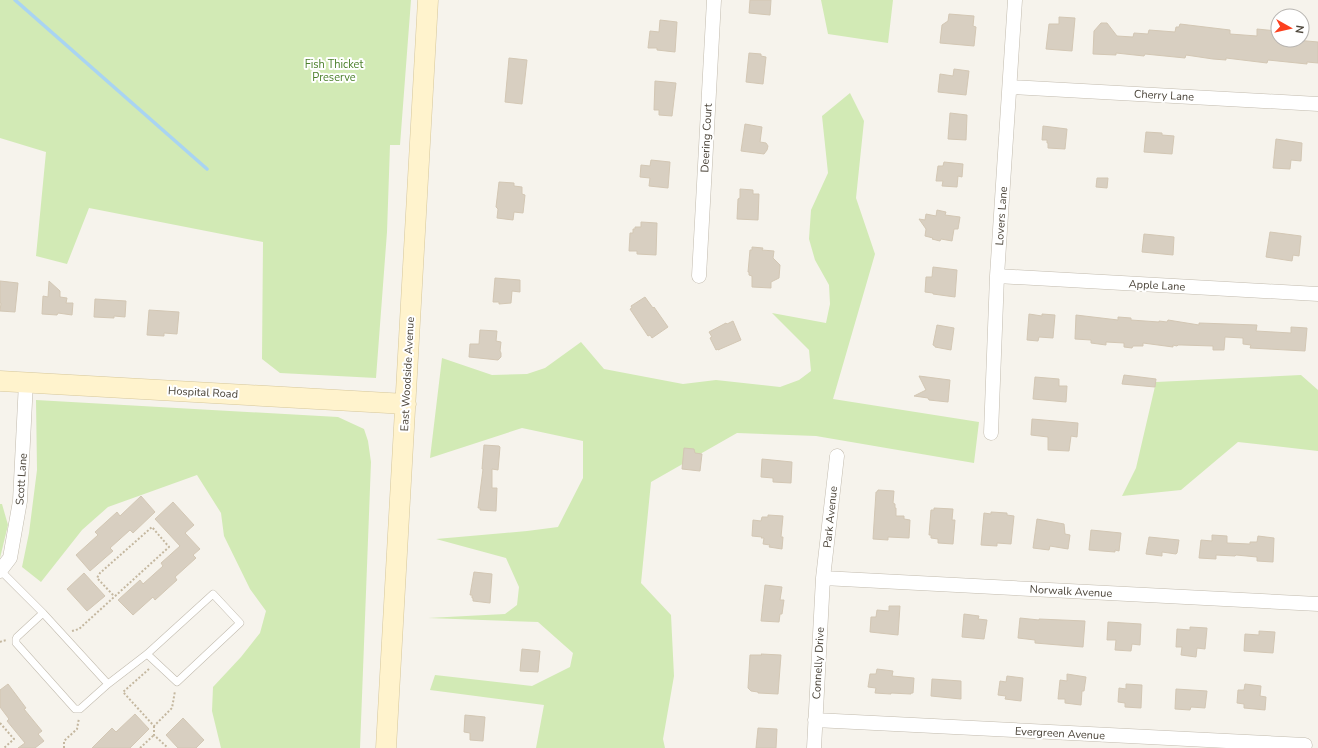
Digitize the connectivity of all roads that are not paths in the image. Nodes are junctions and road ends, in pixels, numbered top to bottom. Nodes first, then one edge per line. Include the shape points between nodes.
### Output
1 (428, 0) edge
2 (714, 0) edge
3 (1015, 0) edge
4 (1010, 87) junction
5 (1318, 104) edge
6 (699, 276) dead end
7 (997, 276) junction
8 (1318, 294) edge
9 (0, 381) edge
10 (26, 382) junction
11 (406, 404) junction
12 (991, 433) dead end
13 (837, 456) dead end
14 (0, 571) edge
15 (823, 578) junction
16 (1318, 604) edge
17 (43, 613) junction
18 (147, 654) junction
19 (108, 684) junction
20 (815, 720) junction
21 (1305, 745) dead end
22 (386, 748) edge
23 (814, 748) edge

1 - 11 main road, East Woodside Avenue
2 - 6 street, Deering Court
3 - 4 street, Lovers Lane
4 - 5 street, Cherry Lane
4 - 7 street, Lovers Lane
7 - 8 street, Apple Lane
7 - 12 street, Lovers Lane
9 - 10 main road, Hospital Road
10 - 11 main road, Hospital Road
10 - 14 street, Scott Lane via 20,501 10,558
11 - 22 main road, East Woodside Avenue
13 - 15 street, Park Avenue
14 - 17 lane
15 - 16 street, Norwalk Avenue
15 - 20 street, Connelly Drive
17 - 19 lane
17 - 19 lane via 17,637 16,643 75,709 80,709
18 - 18 lane via 213,594 240,623 177,682
18 - 19 lane
20 - 21 street, Evergreen Avenue
20 - 23 street, Connelly Drive

